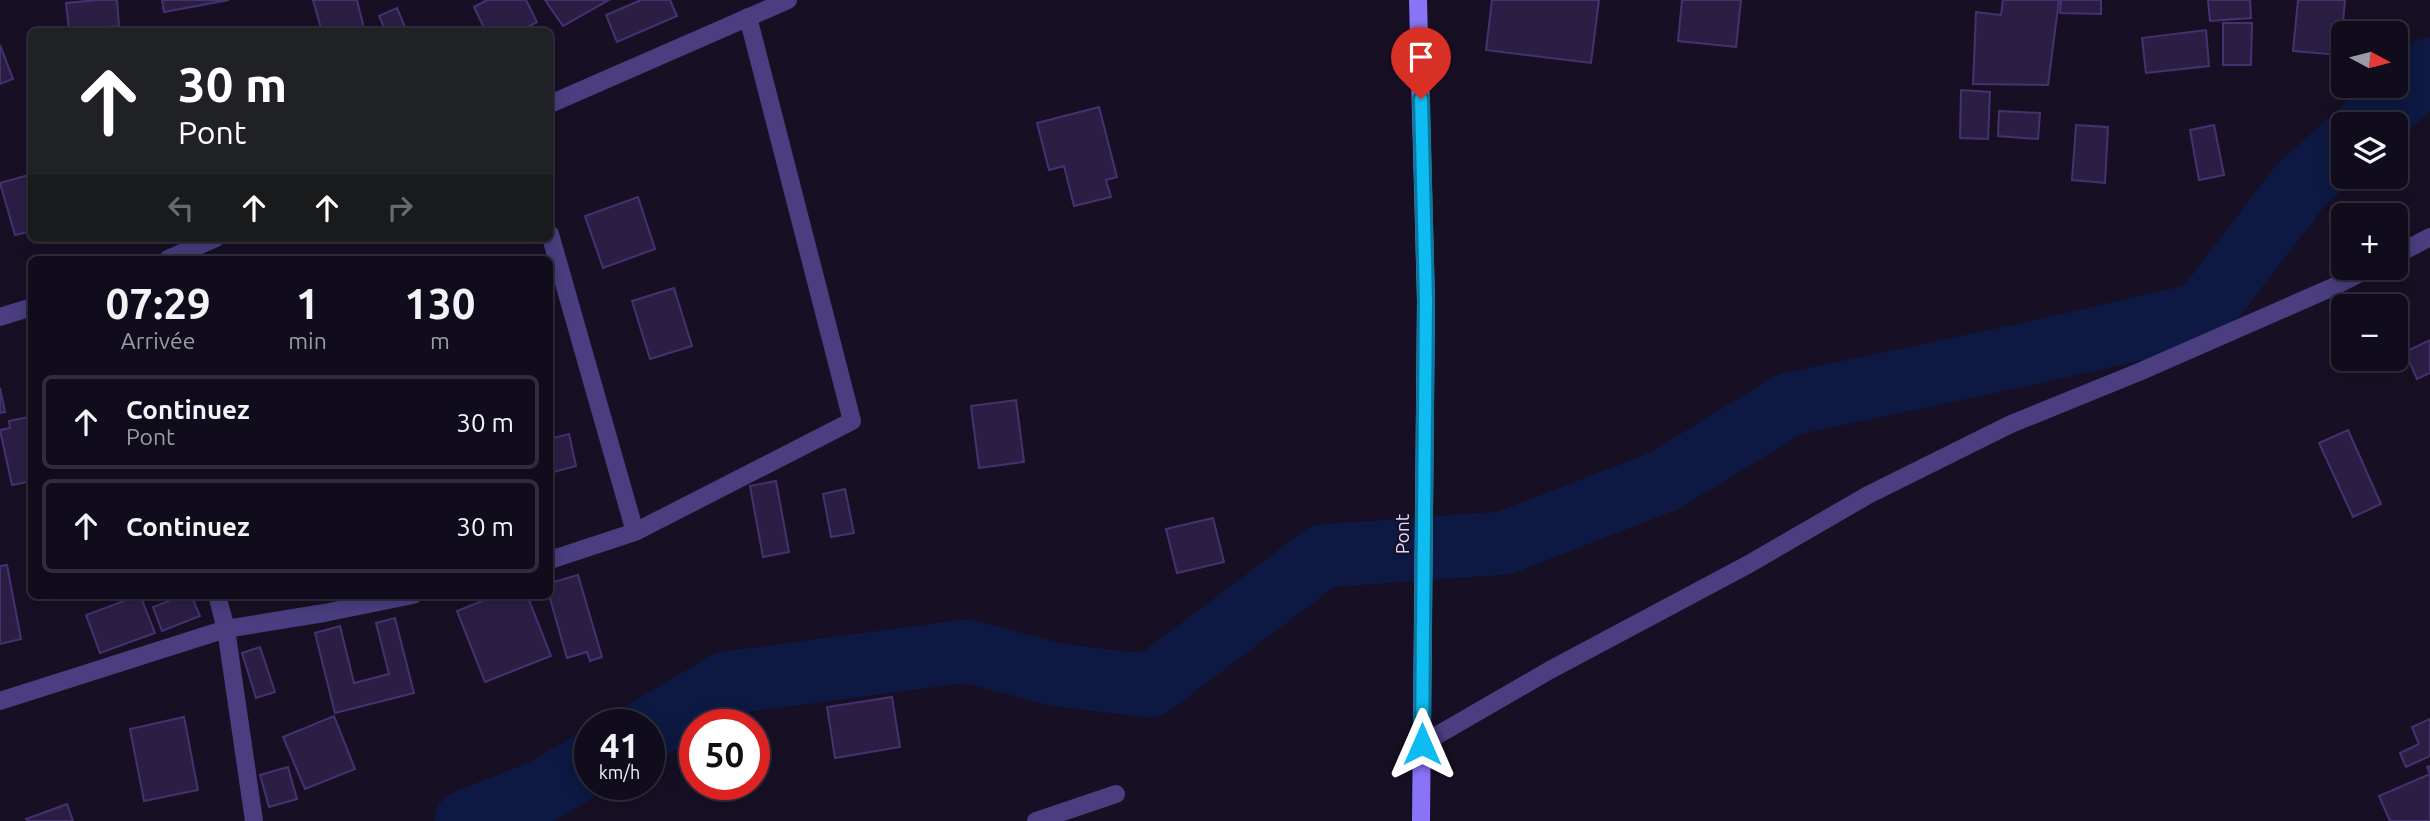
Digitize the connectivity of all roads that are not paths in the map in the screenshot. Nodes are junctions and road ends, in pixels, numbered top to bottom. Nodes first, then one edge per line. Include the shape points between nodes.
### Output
1 (788, 0) edge
2 (1417, 0) edge
3 (748, 17) junction
4 (553, 103) edge
5 (2430, 237) edge
6 (207, 242) edge
7 (552, 242) edge
8 (2408, 249) edge
9 (174, 256) edge
10 (2345, 280) edge
11 (28, 308) edge
12 (0, 317) edge
13 (635, 532) junction
14 (553, 558) edge
15 (218, 599) edge
16 (393, 599) edge
17 (226, 629) junction
18 (0, 701) edge
19 (1422, 744) junction
20 (1115, 794) dead end
21 (254, 821) edge
22 (1036, 821) edge
23 (1421, 821) edge

1 - 3 street
2 - 19 main road, Pont via 1426,301
3 - 4 street
3 - 13 street via 852,421
5 - 8 street
6 - 9 street
7 - 13 street
10 - 19 street via 2011,424 1868,495
11 - 12 street
13 - 14 street
15 - 17 street
16 - 17 street
17 - 18 street
17 - 21 street
19 - 23 main road, Pont
20 - 22 street

